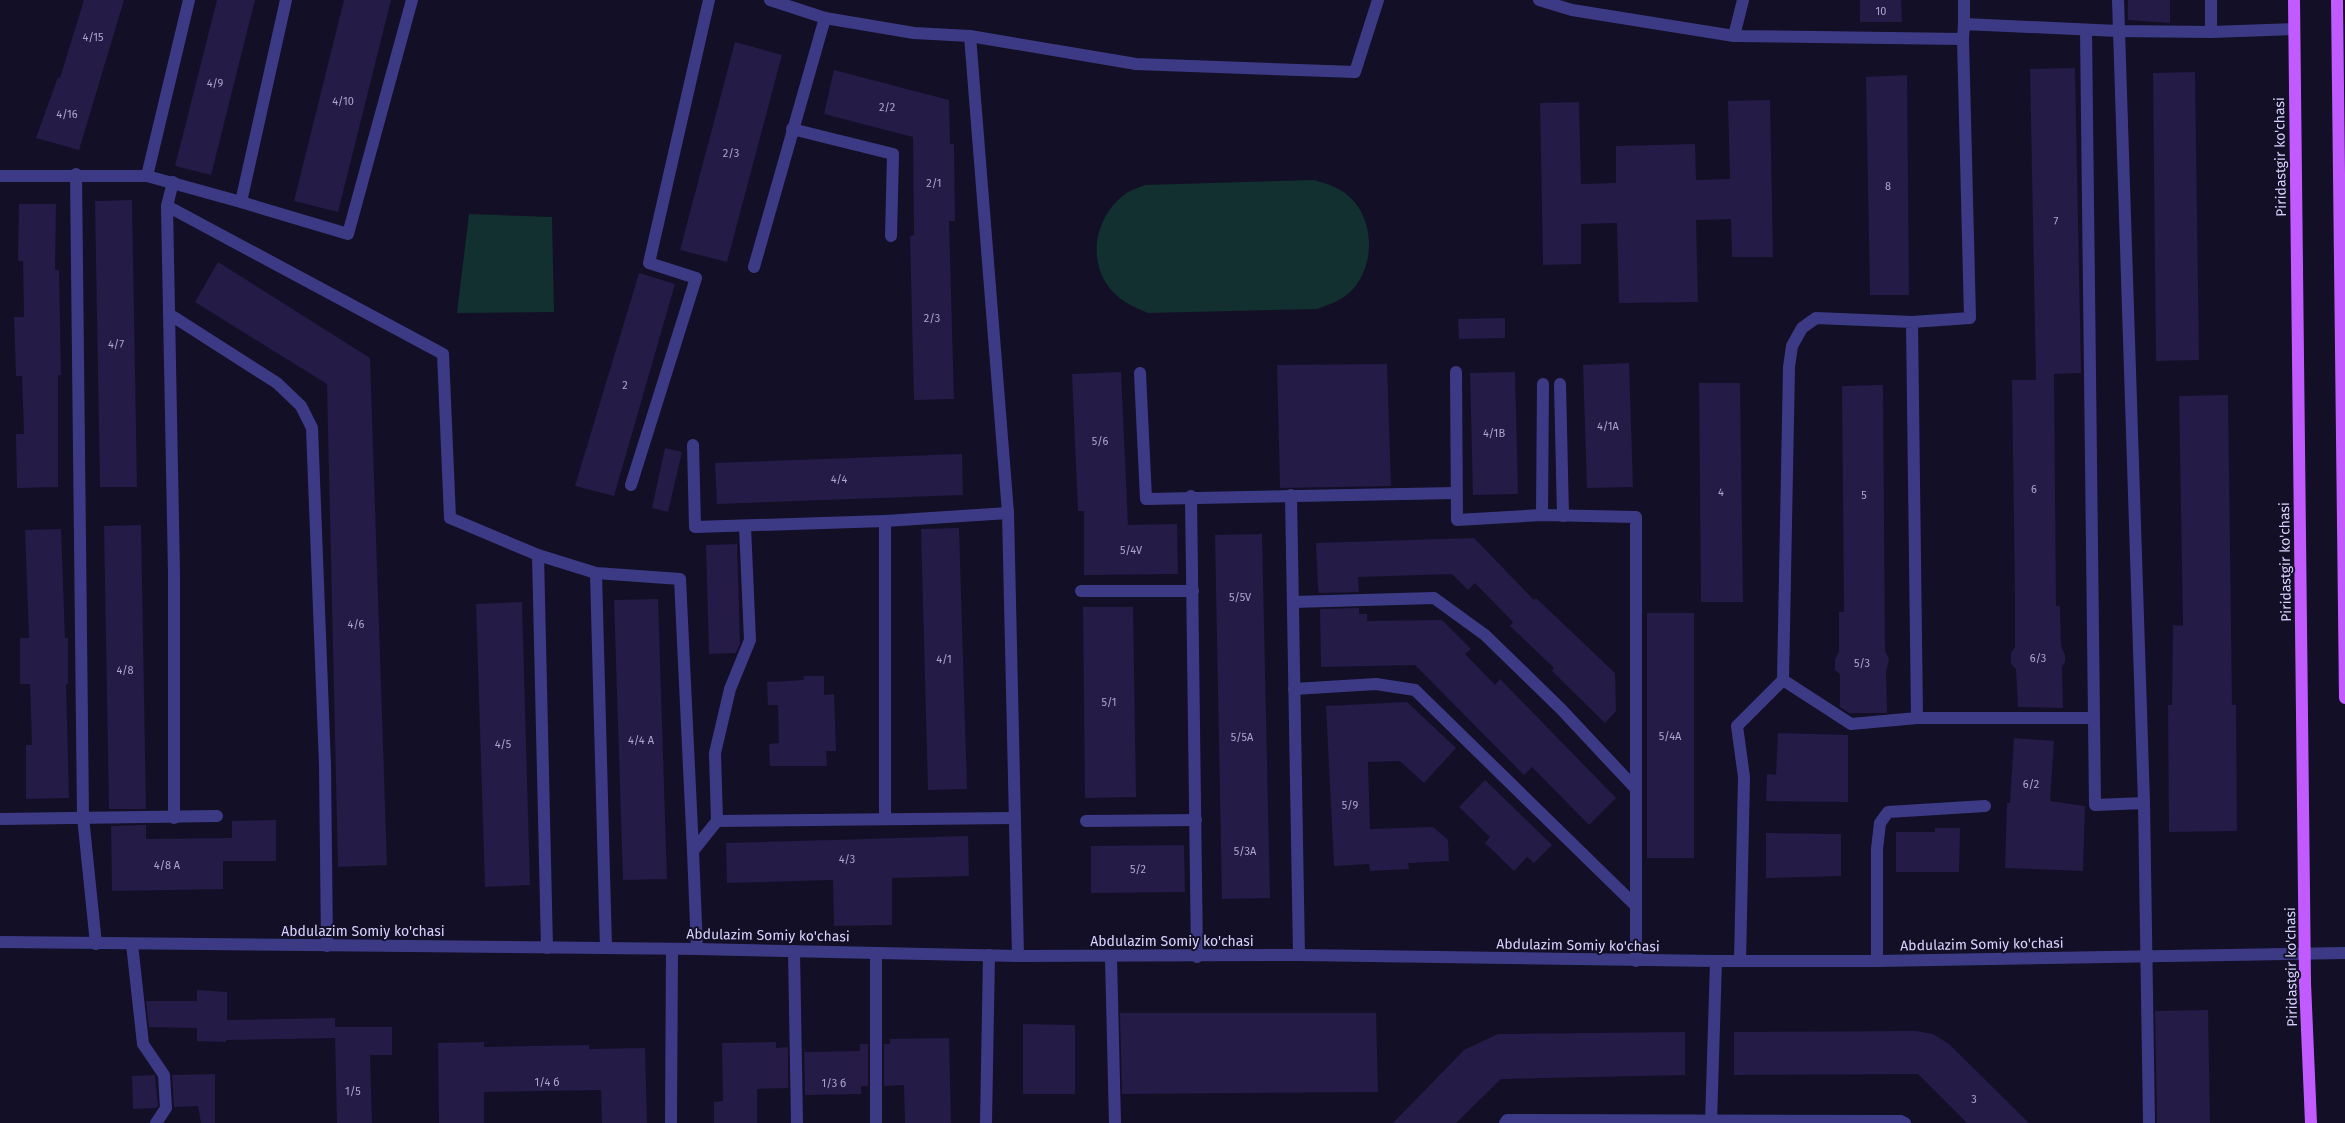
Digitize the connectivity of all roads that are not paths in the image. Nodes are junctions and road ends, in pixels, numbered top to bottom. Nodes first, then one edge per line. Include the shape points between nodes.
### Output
1 (189, 0) edge
2 (286, 0) edge
3 (412, 0) edge
4 (709, 0) edge
5 (770, 0) edge
6 (1378, 0) edge
7 (1539, 0) edge
8 (1743, 0) edge
9 (1964, 0) edge
10 (2118, 0) edge
11 (2211, 0) edge
12 (2294, 0) edge
13 (2337, 0) edge
14 (825, 18) junction
15 (1964, 24) junction
16 (2294, 29) junction
17 (2086, 30) junction
18 (2118, 31) junction
19 (2211, 32) junction
20 (970, 36) junction
21 (1734, 36) junction
22 (1963, 39) junction
23 (792, 129) junction
24 (76, 174) junction
25 (0, 176) edge
26 (147, 176) junction
27 (173, 182) junction
28 (241, 202) junction
29 (167, 206) junction
30 (891, 236) dead end
31 (754, 268) dead end
32 (169, 314) junction
33 (1912, 322) junction
34 (1456, 372) dead end
35 (1140, 373) dead end
36 (1543, 384) dead end
37 (1560, 384) dead end
38 (693, 445) dead end
39 (631, 485) dead end
40 (1456, 493) junction
41 (1291, 495) junction
42 (1191, 496) junction
43 (1008, 513) junction
44 (1542, 515) junction
45 (1563, 516) junction
46 (886, 521) junction
47 (745, 526) junction
48 (538, 555) junction
49 (596, 573) junction
50 (1081, 591) dead end
51 (1193, 591) junction
52 (1293, 602) junction
53 (1783, 680) junction
54 (1294, 689) junction
55 (2345, 698) edge
56 (1917, 718) junction
57 (2094, 718) junction
58 (1636, 789) junction
59 (2144, 803) junction
60 (1985, 806) dead end
61 (217, 816) dead end
62 (83, 817) junction
63 (174, 818) junction
64 (885, 818) junction
65 (1015, 818) junction
66 (0, 819) edge
67 (1196, 820) junction
68 (717, 821) junction
69 (1086, 821) dead end
70 (693, 851) junction
71 (1636, 906) junction
72 (0, 942) edge
73 (96, 944) junction
74 (132, 944) junction
75 (328, 946) junction
76 (547, 948) junction
77 (606, 948) junction
78 (672, 949) junction
79 (697, 949) junction
80 (794, 951) junction
81 (876, 953) junction
82 (2306, 953) junction
83 (2345, 953) edge
84 (989, 955) junction
85 (1299, 955) junction
86 (1018, 956) junction
87 (1112, 957) junction
88 (1197, 957) junction
89 (2146, 957) junction
90 (1636, 961) junction
91 (1716, 961) junction
92 (1740, 961) junction
93 (1877, 961) junction
94 (1711, 1122) edge
95 (1792, 1122) edge
96 (1842, 1122) edge
97 (156, 1123) edge
98 (671, 1123) edge
99 (797, 1123) edge
100 (876, 1123) edge
101 (986, 1123) edge
102 (1116, 1123) edge
103 (1505, 1123) edge
104 (1905, 1123) edge
105 (2149, 1123) edge
106 (2310, 1123) edge

1 - 26 street
2 - 28 street
3 - 28 street via 348,234
4 - 39 street via 649,264 696,278
5 - 14 street
6 - 20 street via 1356,72 1136,64
7 - 21 street via 1572,10
8 - 21 street
9 - 15 street
10 - 18 street
11 - 19 street
12 - 16 main road, Piridastgir ko'chasi
13 - 55 main road
14 - 20 street via 914,33
14 - 23 street
15 - 17 street
15 - 22 street
16 - 19 street
16 - 82 main road, Piridastgir ko'chasi
17 - 18 street
17 - 57 street
18 - 19 street
18 - 59 street
20 - 43 street
21 - 22 street
22 - 33 street via 1970,318
23 - 30 street via 892,154
23 - 31 street
24 - 25 street
24 - 26 street
24 - 62 street
26 - 27 street
27 - 28 street
27 - 29 street
29 - 32 street
29 - 48 street via 443,354 450,518
32 - 63 street
32 - 75 street via 277,383 301,406 312,428 325,765
33 - 53 street via 1816,318 1802,328 1792,346
33 - 56 street
34 - 40 street
35 - 42 street via 1146,499
36 - 44 street
37 - 45 street
38 - 47 street via 695,526
40 - 41 street
40 - 44 street via 1457,520
41 - 42 street
41 - 52 street
42 - 51 street
43 - 46 street
43 - 65 street
44 - 45 street
45 - 58 street via 1636,517
46 - 47 street
46 - 64 street
47 - 68 street via 750,640 730,689 715,753
48 - 49 street
48 - 76 street
49 - 70 street via 680,579
49 - 77 street
50 - 51 street
51 - 67 street
52 - 54 street
52 - 58 street via 1434,598 1485,635 1562,709
53 - 56 street via 1851,724
53 - 92 street via 1737,726 1744,777
54 - 71 street via 1376,684 1415,690
54 - 85 street
56 - 57 street
57 - 59 street via 2095,805
58 - 71 street
59 - 89 street
60 - 93 street via 1888,812 1880,823
61 - 63 street
62 - 63 street
62 - 66 street
62 - 73 street
64 - 65 street
64 - 68 street
65 - 86 street
67 - 69 street
67 - 88 street
68 - 70 street
70 - 79 street
71 - 90 street
72 - 73 street, Abdulazim Somiy ko'chasi
73 - 74 street, Abdulazim Somiy ko'chasi
74 - 75 street, Abdulazim Somiy ko'chasi
74 - 97 street via 143,1044 164,1075 166,1108
75 - 76 street, Abdulazim Somiy ko'chasi
76 - 77 street, Abdulazim Somiy ko'chasi
77 - 78 street, Abdulazim Somiy ko'chasi
78 - 79 street, Abdulazim Somiy ko'chasi
78 - 98 street
79 - 80 street, Abdulazim Somiy ko'chasi
80 - 81 street, Abdulazim Somiy ko'chasi
80 - 99 street
81 - 84 street, Abdulazim Somiy ko'chasi
81 - 100 street
82 - 83 street, Abdulazim Somiy ko'chasi
82 - 89 street, Abdulazim Somiy ko'chasi
82 - 106 main road, Piridastgir ko'chasi
84 - 86 street, Abdulazim Somiy ko'chasi
84 - 101 street
85 - 88 street, Abdulazim Somiy ko'chasi
85 - 90 street, Abdulazim Somiy ko'chasi
86 - 87 street, Abdulazim Somiy ko'chasi
87 - 88 street, Abdulazim Somiy ko'chasi
87 - 102 street
89 - 93 street, Abdulazim Somiy ko'chasi
89 - 105 street
90 - 91 street, Abdulazim Somiy ko'chasi
91 - 92 street, Abdulazim Somiy ko'chasi
91 - 94 street
92 - 93 street, Abdulazim Somiy ko'chasi
94 - 95 street
94 - 103 street via 1507,1120
95 - 96 street
96 - 104 street

